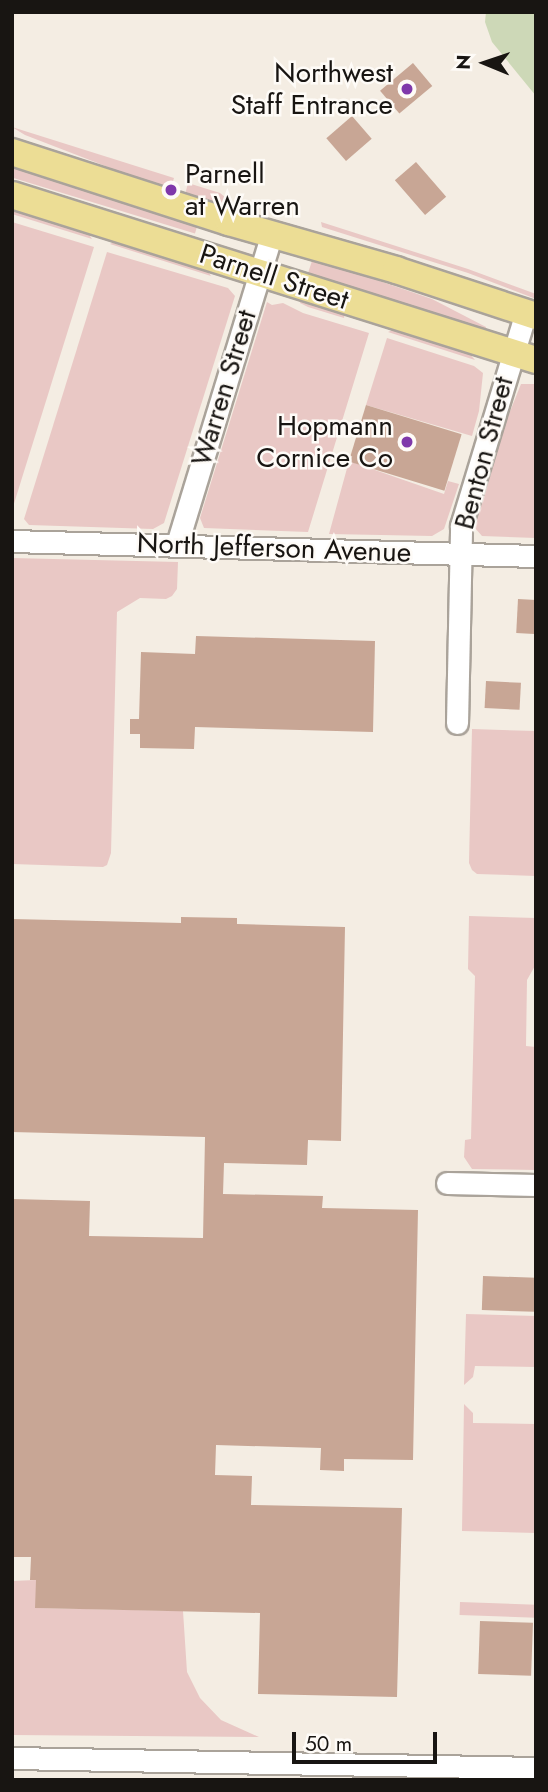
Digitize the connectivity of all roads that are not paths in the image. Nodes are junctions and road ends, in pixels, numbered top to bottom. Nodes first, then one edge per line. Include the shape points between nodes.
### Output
1 (12, 152) edge
2 (12, 195) edge
3 (272, 233) junction
4 (260, 272) junction
5 (531, 314) edge
6 (524, 356) edge
7 (12, 541) edge
8 (177, 544) junction
9 (460, 554) junction
10 (536, 556) edge
11 (457, 723) dead end
12 (447, 1183) dead end
13 (536, 1185) edge
14 (12, 1758) edge
15 (536, 1768) edge
16 (434, 1773) edge

1 - 3 main road, Parnell Street
2 - 4 main road, Parnell Street
3 - 4 street, Warren Street
3 - 5 main road, Parnell Street
4 - 6 main road, Parnell Street
4 - 8 street, Warren Street
5 - 6 street, Benton Street
6 - 9 street, Benton Street via 462,518
7 - 8 street, North Jefferson Avenue
8 - 9 street, North Jefferson Avenue
9 - 10 street, North Jefferson Avenue
9 - 11 street, Benton Street
12 - 13 street
14 - 16 street
15 - 16 street

